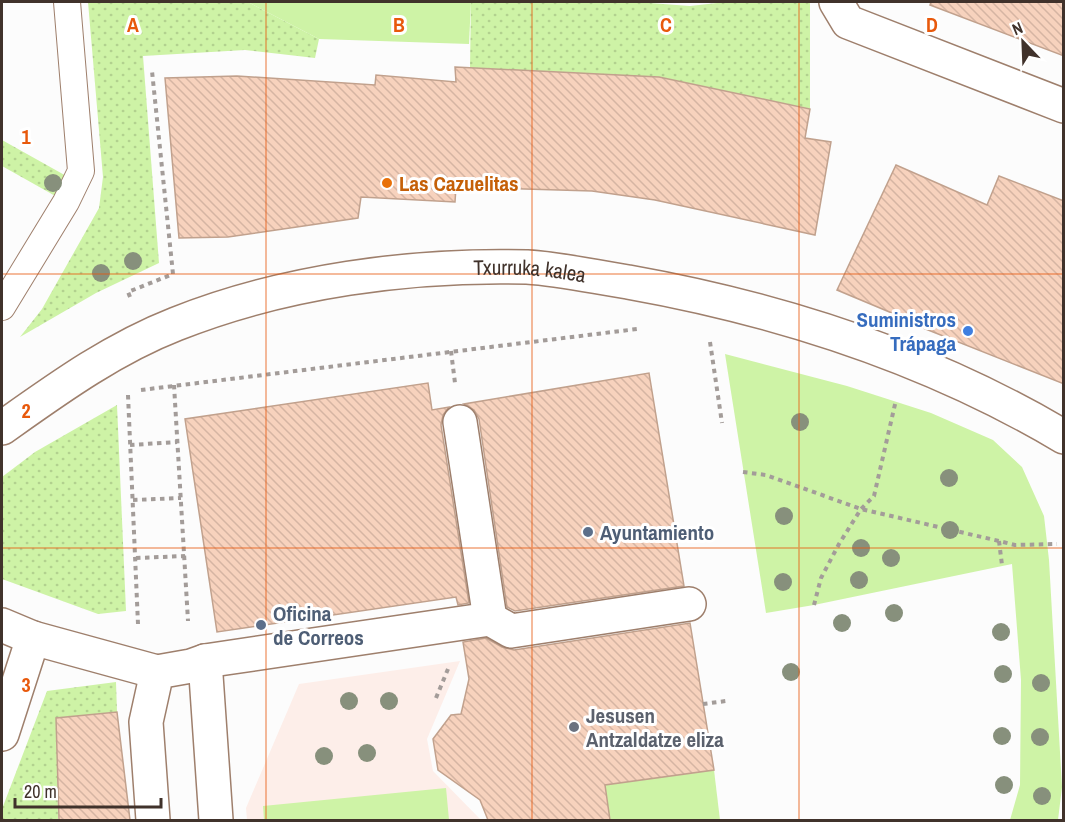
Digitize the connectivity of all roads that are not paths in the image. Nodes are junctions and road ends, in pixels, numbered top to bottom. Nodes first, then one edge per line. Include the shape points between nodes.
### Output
1 (66, 2) edge
2 (836, 2) edge
3 (1064, 106) edge
4 (2, 307) edge
5 (460, 422) dead end
6 (2, 428) edge
7 (1064, 437) edge
8 (689, 604) dead end
9 (490, 619) junction
10 (2, 625) edge
11 (33, 638) junction
12 (198, 664) junction
13 (149, 670) junction
14 (2, 734) edge
15 (153, 820) edge
16 (216, 820) edge

1 - 4 lane via 81,171
2 - 3 street via 848,22
5 - 9 street
6 - 7 street, Txurruka kalea via 94,364 147,336 227,306 315,284 385,274 458,267 530,267 687,293 837,333 968,387
8 - 9 street via 511,631
9 - 12 street
10 - 11 street
11 - 13 street
11 - 14 street
12 - 13 street
12 - 16 street
13 - 15 street via 146,722

